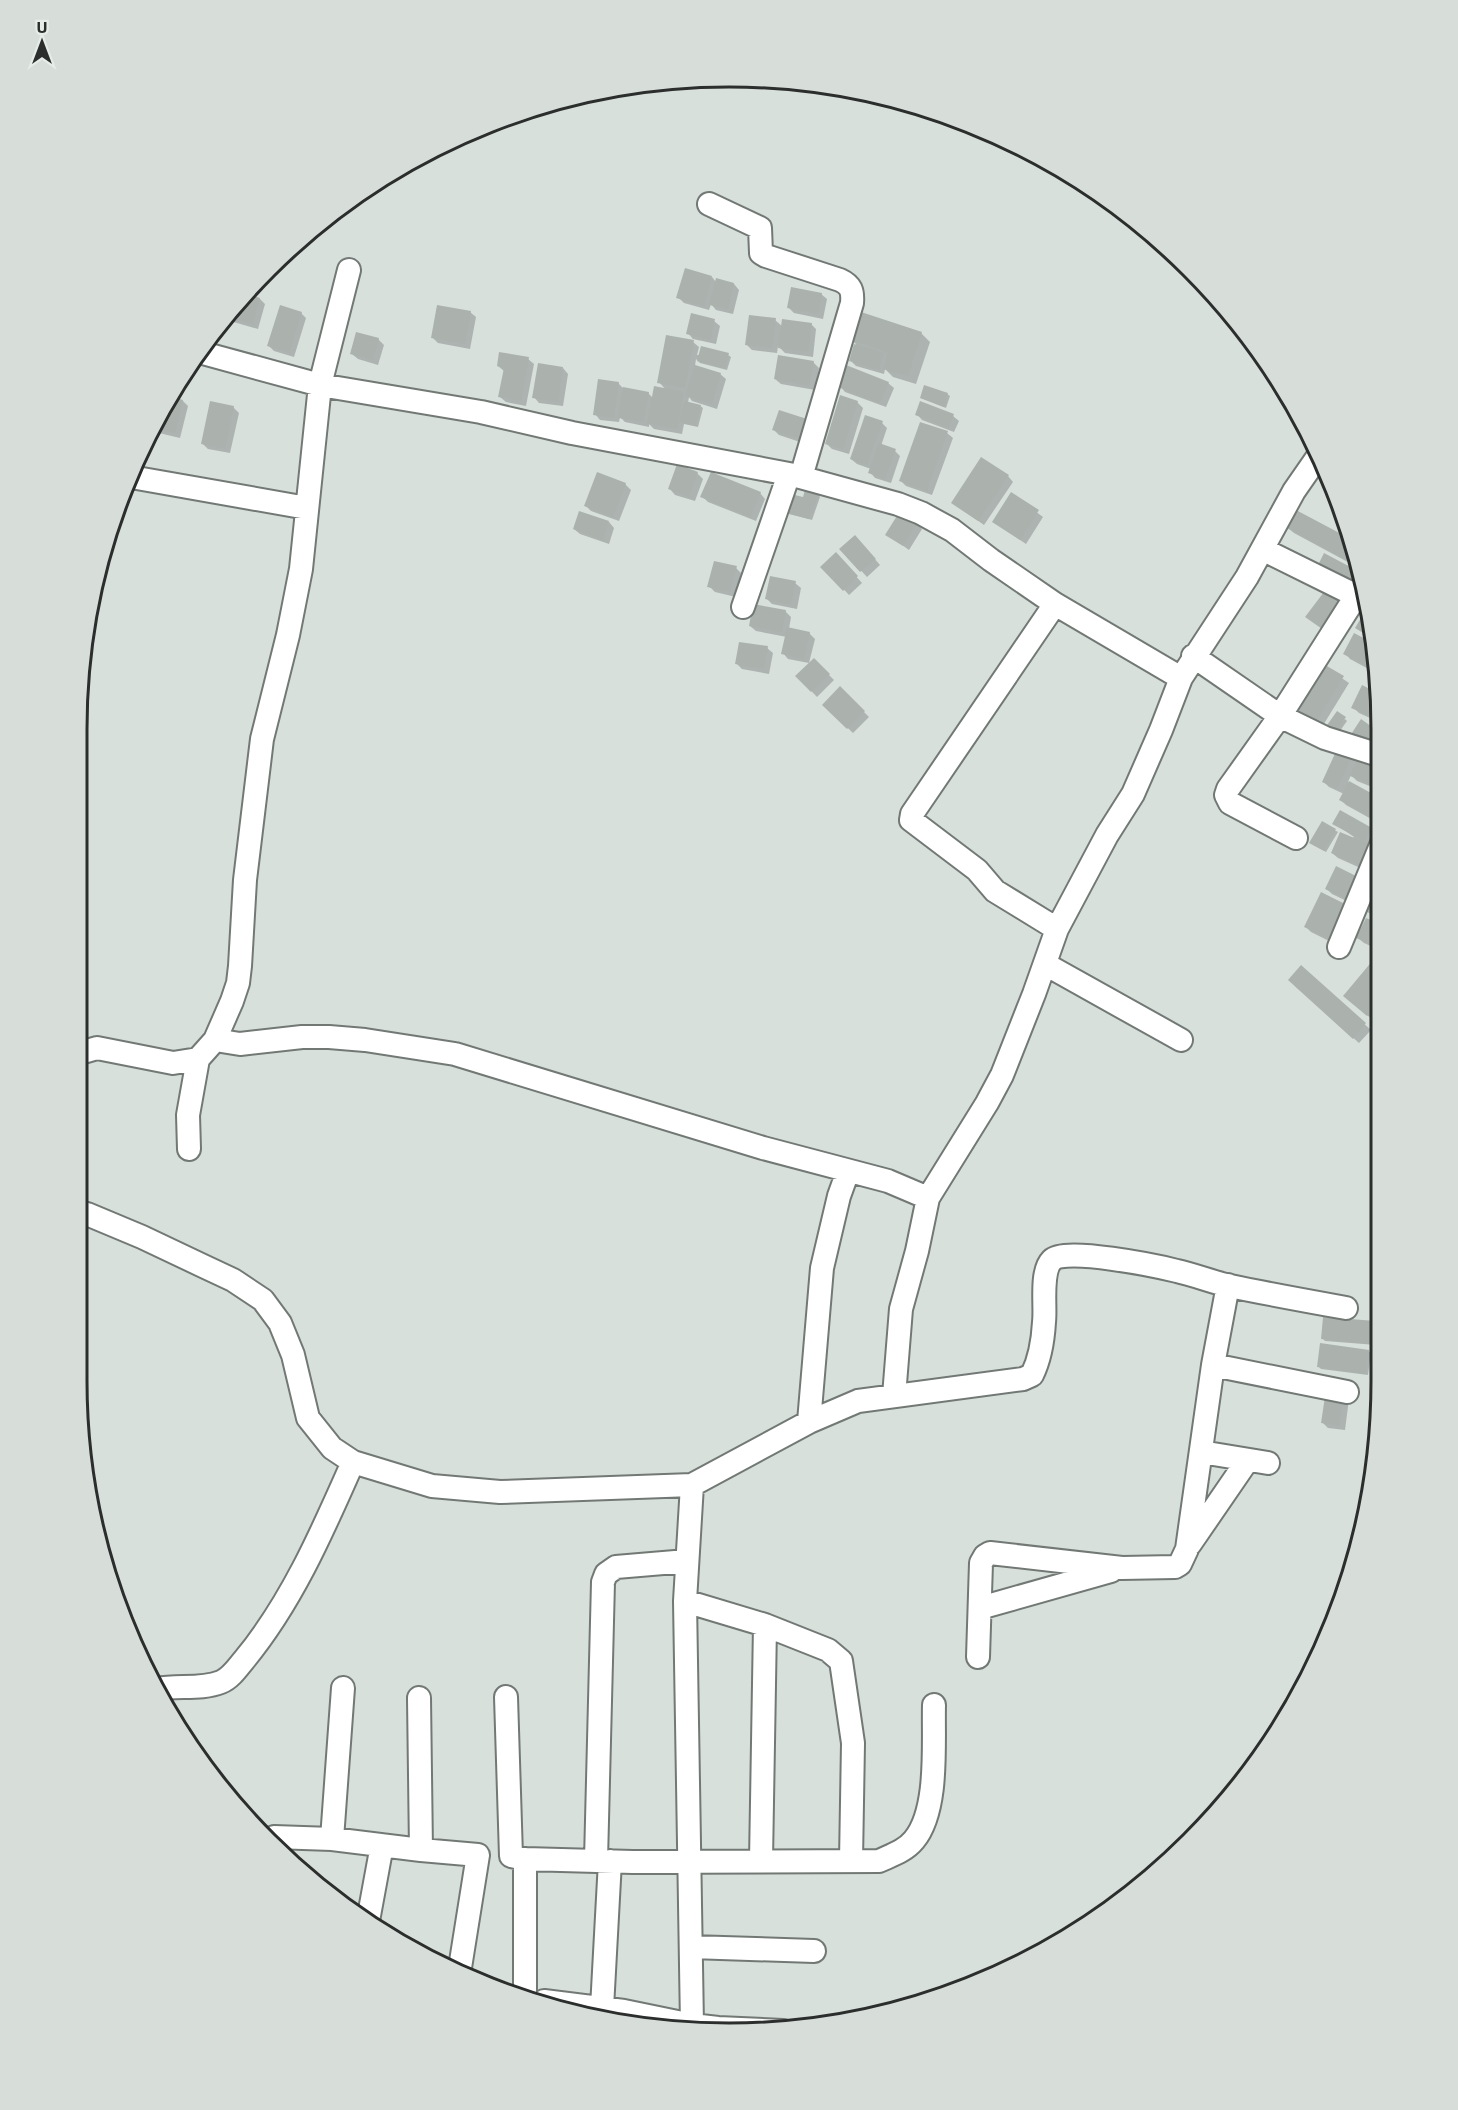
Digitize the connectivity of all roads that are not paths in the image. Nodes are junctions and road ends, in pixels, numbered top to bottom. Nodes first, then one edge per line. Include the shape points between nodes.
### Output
1 (709, 204) dead end
2 (350, 270) dead end
3 (208, 355) edge
4 (320, 385) junction
5 (1313, 463) edge
6 (795, 476) junction
7 (138, 478) edge
8 (307, 508) junction
9 (1264, 550) junction
10 (1356, 591) edge
11 (1358, 601) edge
12 (1054, 604) junction
13 (743, 607) dead end
14 (1193, 656) junction
15 (1181, 678) junction
16 (1280, 716) junction
17 (1371, 753) edge
18 (1296, 838) dead end
19 (1371, 870) edge
20 (1057, 929) junction
21 (1339, 948) dead end
22 (1045, 964) junction
23 (214, 1040) junction
24 (1181, 1040) dead end
25 (87, 1051) edge
26 (198, 1059) junction
27 (189, 1149) dead end
28 (848, 1171) junction
29 (928, 1198) junction
30 (87, 1214) edge
31 (1228, 1285) junction
32 (1346, 1308) dead end
33 (1213, 1365) junction
34 (1347, 1392) dead end
35 (894, 1396) junction
36 (809, 1422) junction
37 (1201, 1452) junction
38 (353, 1462) junction
39 (692, 1485) junction
40 (1187, 1549) junction
41 (687, 1561) junction
42 (1122, 1569) junction
43 (684, 1601) junction
44 (980, 1608) junction
45 (765, 1625) junction
46 (978, 1657) dead end
47 (166, 1688) edge
48 (343, 1688) dead end
49 (506, 1697) dead end
50 (419, 1698) dead end
51 (934, 1705) dead end
52 (277, 1837) edge
53 (333, 1839) junction
54 (382, 1845) junction
55 (421, 1850) junction
56 (525, 1858) junction
57 (603, 1861) junction
58 (761, 1861) junction
59 (851, 1861) junction
60 (690, 1862) junction
61 (369, 1913) edge
62 (691, 1947) junction
63 (814, 1951) dead end
64 (461, 1964) edge
65 (525, 1990) edge
66 (582, 2006) edge
67 (602, 2008) junction
68 (665, 2020) edge
69 (692, 2022) edge

1 - 6 street via 760,228 761,253 840,280 853,292
2 - 4 street
3 - 4 street
4 - 6 street via 482,412
4 - 8 street
5 - 9 street via 1294,491
6 - 12 street via 875,496 921,513 952,530
6 - 13 street
7 - 8 street
8 - 23 street via 301,569 288,635 261,739 244,880 238,983
9 - 10 street
9 - 14 street
11 - 16 street
12 - 15 street
12 - 20 street via 911,820 977,870 995,891
14 - 15 street
14 - 16 street
15 - 20 street via 1132,794
16 - 17 street via 1325,738
16 - 18 street via 1226,795 1230,803
19 - 21 street
20 - 22 street
22 - 24 street
22 - 29 street via 1002,1074
23 - 26 street
23 - 28 street via 240,1044 329,1037 455,1054
25 - 26 street via 97,1048 172,1063
26 - 27 street via 188,1115
28 - 29 street via 888,1181
28 - 36 street via 822,1268
29 - 35 street via 901,1309
30 - 38 street via 233,1280 263,1300 279,1323 293,1355 308,1418 332,1448
31 - 32 street
31 - 33 street
31 - 35 street via 1112,1258 1056,1257 1046,1272 1044,1322 1032,1376
33 - 34 street
33 - 37 street
35 - 36 street via 858,1401
36 - 39 street
37 - 40 street
37 - 40 street via 1257,1462
38 - 39 street via 432,1486 500,1492
38 - 47 street via 281,1608 254,1648 223,1682
39 - 41 street
40 - 42 street via 1178,1567
41 - 43 street
41 - 57 street via 616,1567 603,1582
42 - 44 street
42 - 44 street via 990,1553 981,1563
43 - 45 street
43 - 60 street
44 - 46 street
45 - 58 street
45 - 59 street via 828,1650 841,1661 853,1743
48 - 53 street
49 - 56 street via 511,1856
50 - 55 street
51 - 59 street via 933,1770 927,1818 903,1851 879,1861
52 - 53 street
53 - 54 street
54 - 55 street
54 - 61 street
55 - 64 street via 478,1855
56 - 57 street
56 - 65 street
57 - 60 street
57 - 67 street
58 - 59 street
58 - 60 street
60 - 62 street
62 - 63 street
62 - 69 street
66 - 67 street
67 - 68 street

